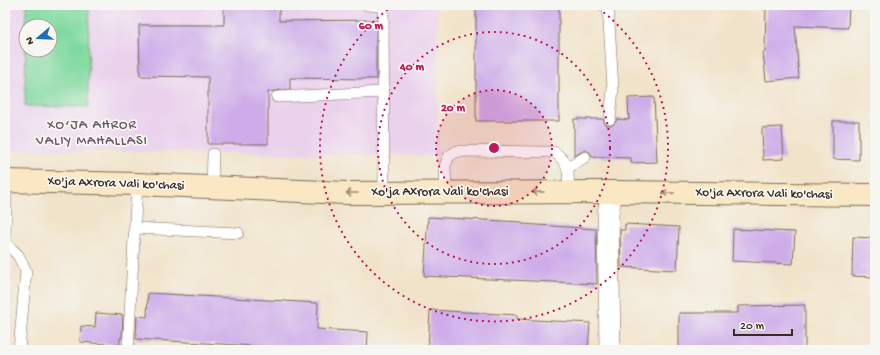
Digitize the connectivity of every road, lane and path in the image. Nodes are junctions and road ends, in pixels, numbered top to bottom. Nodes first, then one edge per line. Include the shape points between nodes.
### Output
1 (368, 5) edge
2 (383, 5) edge
3 (608, 5) edge
4 (384, 92) junction
5 (277, 97) dead end
6 (610, 119) dead end
7 (213, 154) dead end
8 (584, 157) dead end
9 (568, 168) junction
10 (6, 181) edge
11 (137, 184) junction
12 (212, 188) junction
13 (446, 192) junction
14 (568, 192) junction
15 (612, 192) junction
16 (384, 193) junction
17 (875, 195) edge
18 (135, 228) junction
19 (238, 233) dead end
20 (5, 243) edge
21 (19, 350) edge
22 (128, 350) edge
23 (610, 350) edge

1 - 2 lane
2 - 4 lane
3 - 6 lane via 613,88
4 - 5 lane
4 - 16 lane
7 - 12 lane
8 - 9 lane
9 - 13 lane via 564,159 554,152 457,151 449,156 445,166
9 - 14 lane
10 - 11 main road, Xo'ja Axrora Vali ko'chasi
10 - 20 lane
11 - 12 main road, Xo'ja Axrora Vali ko'chasi
11 - 18 lane
16 -> 12 main road, Xo'ja Axrora Vali ko'chasi
14 -> 13 main road, Xo'ja Axrora Vali ko'chasi
13 - 16 main road, Xo'ja Axrora Vali ko'chasi
14 - 15 main road, Xo'ja Axrora Vali ko'chasi
17 -> 15 main road, Xo'ja Axrora Vali ko'chasi
15 - 23 street via 608,213
18 - 19 lane
18 - 22 lane
20 - 21 lane via 18,255 26,271

